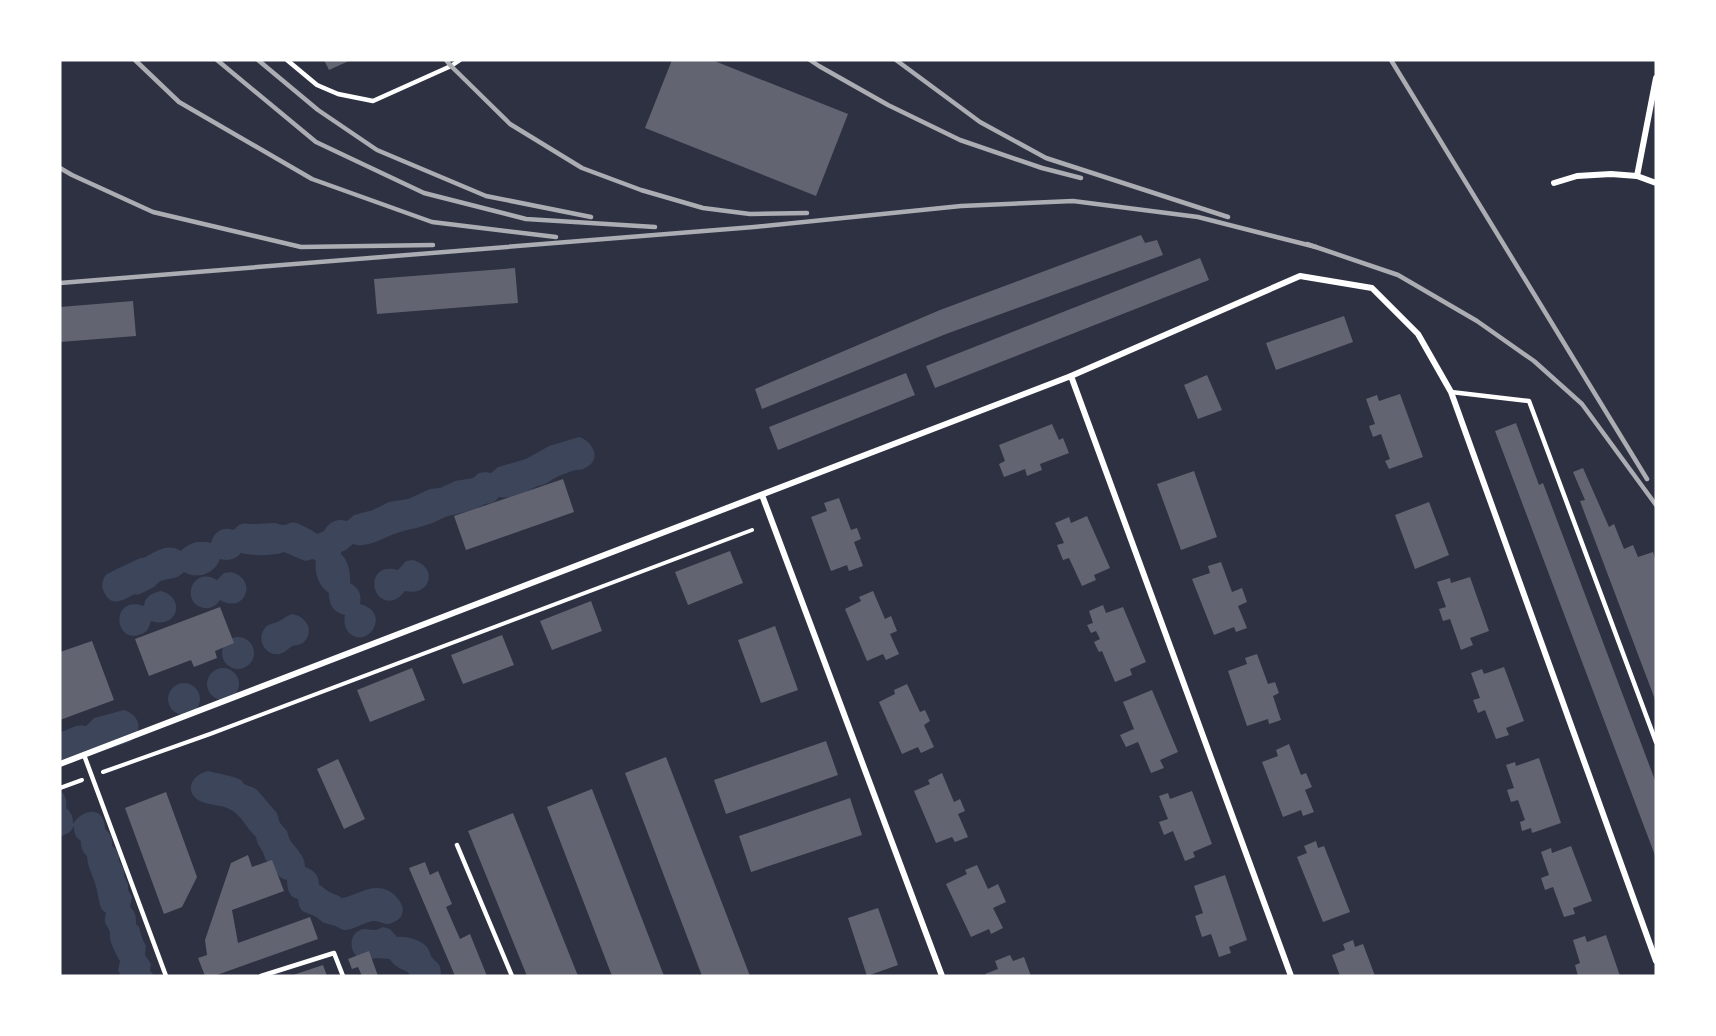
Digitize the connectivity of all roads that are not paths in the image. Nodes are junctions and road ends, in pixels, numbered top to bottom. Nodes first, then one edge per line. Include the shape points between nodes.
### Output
1 (287, 60) edge
2 (460, 60) edge
3 (1656, 78) edge
4 (1637, 176) junction
5 (1554, 183) dead end
6 (1656, 183) edge
7 (1071, 376) junction
8 (1451, 392) junction
9 (762, 495) junction
10 (1656, 742) edge
11 (84, 755) junction
12 (60, 764) edge
13 (457, 845) dead end
14 (1656, 961) edge
15 (166, 976) edge
16 (261, 976) edge
17 (343, 976) edge
18 (512, 976) edge
19 (942, 976) edge
20 (1291, 976) edge

1 - 2 lane via 317,85 373,102
3 - 4 street
4 - 5 street via 1577,176
4 - 6 street
7 - 8 street via 1300,276 1372,288 1418,334
7 - 9 street
7 - 20 street
8 - 10 lane via 1529,401
8 - 14 street
9 - 11 street
9 - 19 street
11 - 12 street
11 - 15 lane
13 - 18 lane
16 - 17 lane via 334,953

